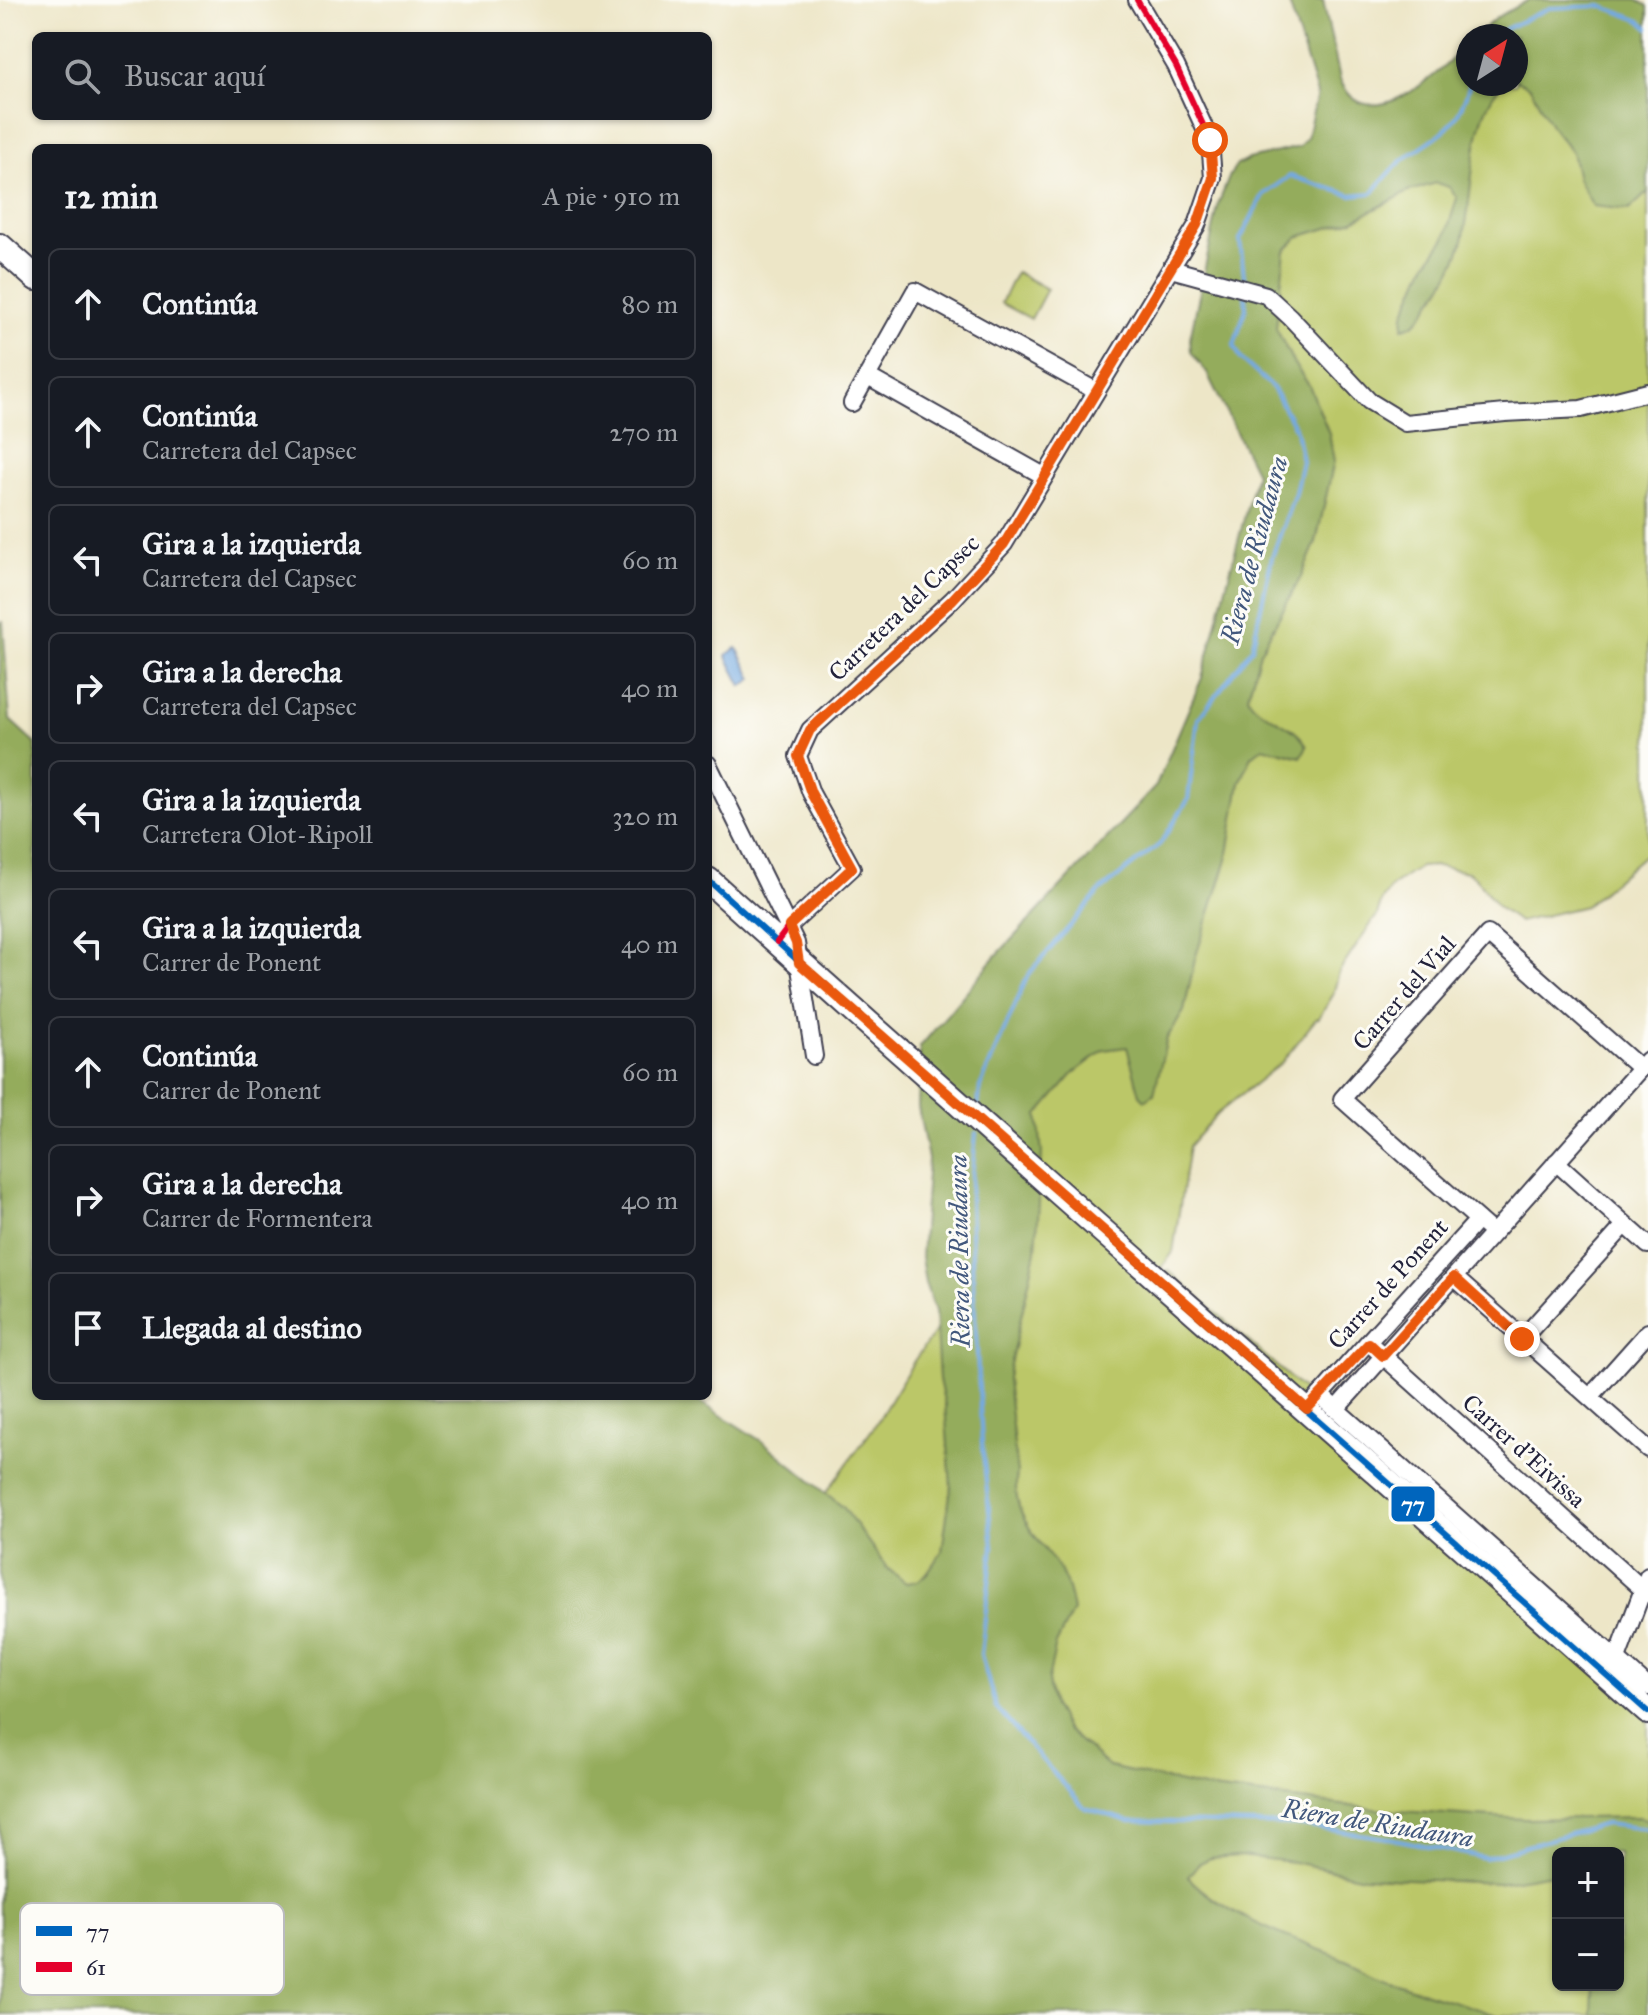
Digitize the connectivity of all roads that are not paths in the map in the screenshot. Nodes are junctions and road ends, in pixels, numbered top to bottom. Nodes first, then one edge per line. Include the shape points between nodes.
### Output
1 (1137, 0) edge
2 (0, 246) edge
3 (1171, 269) junction
4 (32, 274) edge
5 (868, 377) junction
6 (1096, 391) junction
7 (1648, 392) edge
8 (852, 403) dead end
9 (1044, 476) junction
10 (712, 773) edge
11 (712, 883) edge
12 (783, 934) junction
13 (799, 963) junction
14 (814, 1056) dead end
15 (1644, 1064) edge
16 (1556, 1162) junction
17 (1478, 1220) junction
18 (1625, 1225) junction
19 (1493, 1233) junction
20 (1648, 1245) edge
21 (1454, 1277) junction
22 (1648, 1332) edge
23 (1522, 1339) junction
24 (1369, 1343) junction
25 (1383, 1356) junction
26 (1319, 1396) junction
27 (1590, 1397) junction
28 (1336, 1409) junction
29 (1648, 1449) edge
30 (1646, 1586) edge
31 (1617, 1659) junction
32 (1648, 1687) edge
33 (1648, 1712) edge

1 - 3 street, Carretera del Capsec via 1176,66 1210,140 1213,178 1207,203
2 - 4 main road
3 - 6 street, Carretera del Capsec
3 - 7 street via 1266,295 1369,401 1405,423 1581,409
5 - 6 street via 915,291
5 - 8 street
5 - 9 street
6 - 9 street, Carretera del Capsec
9 - 12 street, Carretera del Capsec via 1004,544 963,589 810,730 798,756 811,793 852,868
10 - 12 street
11 - 12 main road
12 - 13 main road
13 - 14 street
13 - 26 main road via 1022,1159
15 - 16 street, Carrer de Ponent
15 - 17 street, Carrer del Vial via 1488,934 1342,1099
16 - 18 street
16 - 19 street, Carrer de Ponent
17 - 19 street, Carrer de Ponent
17 - 24 street, Carrer de Ponent
18 - 20 street
18 - 23 street
19 - 21 street, Carrer de Ponent
21 - 23 street
21 - 25 street, Carrer de Ponent
22 - 27 street
23 - 27 street
24 - 25 street, Carrer d'Eivissa
24 - 26 street, Carrer de Ponent
25 - 28 street, Carrer de Ponent
25 - 30 street, Carrer d'Eivissa
26 - 28 street
26 - 33 main road
27 - 29 street
28 - 31 street
30 - 31 street
31 - 32 street

